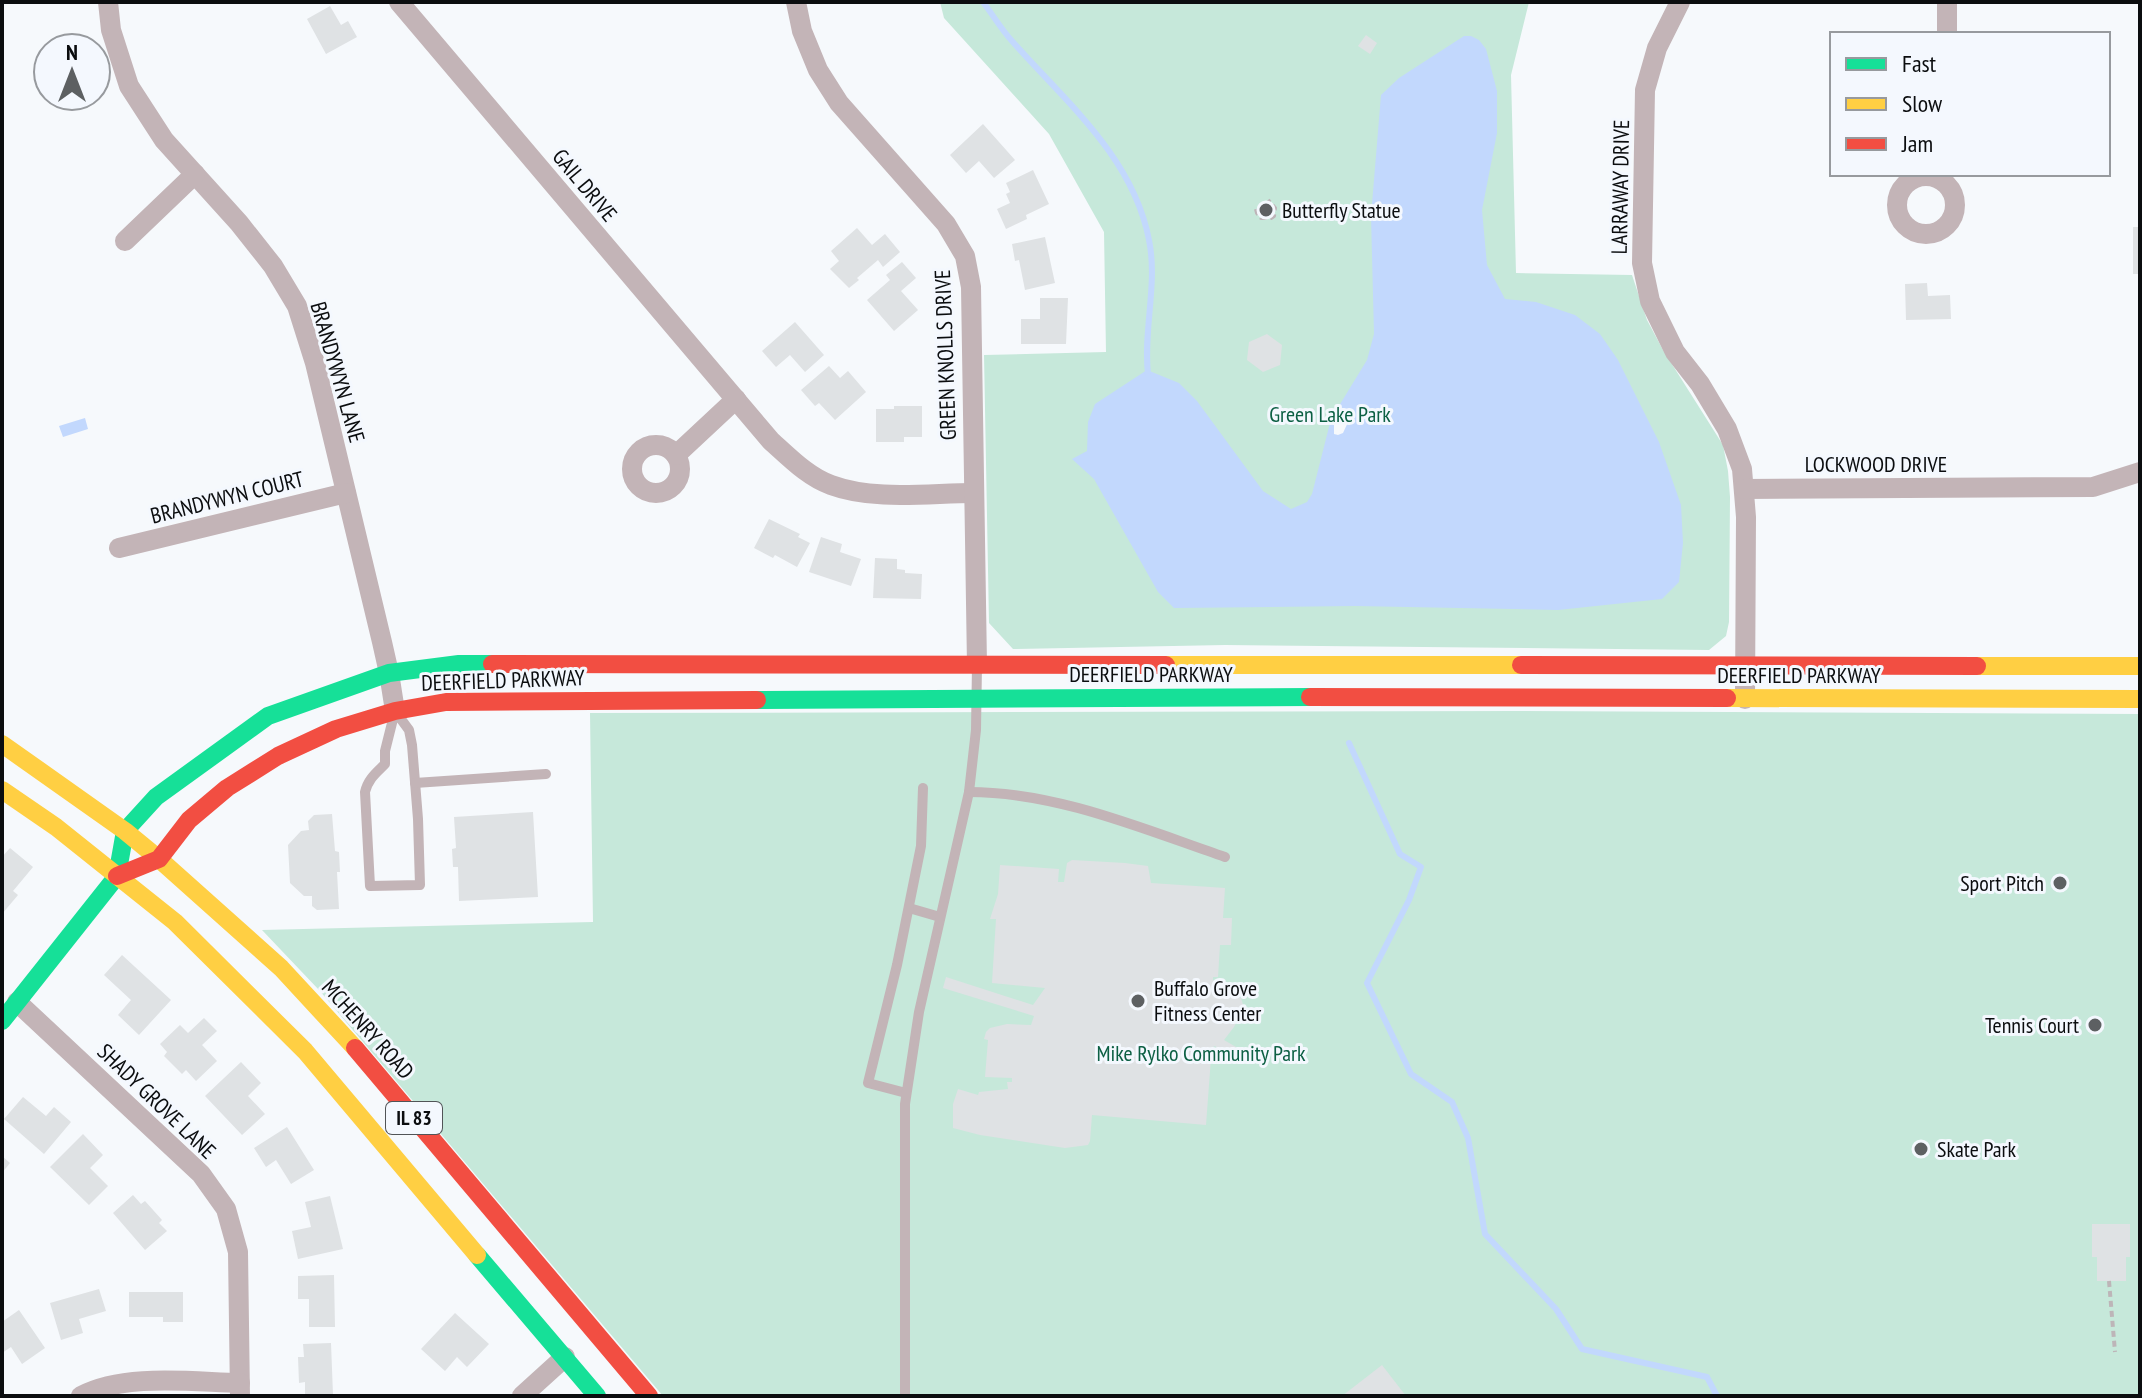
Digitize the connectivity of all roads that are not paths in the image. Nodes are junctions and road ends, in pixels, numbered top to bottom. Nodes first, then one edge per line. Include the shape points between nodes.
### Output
1 (108, 2) edge
2 (399, 2) edge
3 (796, 2) edge
4 (1680, 2) edge
5 (1947, 2) edge
6 (1947, 32) edge
7 (195, 174) junction
8 (125, 241) dead end
9 (736, 399) junction
10 (676, 455) dead end
11 (2140, 472) edge
12 (1744, 489) junction
13 (346, 493) junction
14 (974, 493) junction
15 (119, 548) dead end
16 (1744, 664) junction
17 (977, 665) junction
18 (2140, 666) edge
19 (389, 673) junction
20 (1745, 699) junction
21 (2140, 699) edge
22 (977, 700) junction
23 (395, 711) junction
24 (2, 744) edge
25 (546, 774) dead end
26 (415, 783) junction
27 (923, 788) dead end
28 (2, 790) edge
29 (969, 792) junction
30 (125, 831) junction
31 (1225, 857) dead end
32 (159, 859) junction
33 (117, 876) junction
34 (909, 908) junction
35 (940, 917) junction
36 (17, 1002) junction
37 (2, 1021) edge
38 (906, 1093) junction
39 (565, 1357) junction
40 (240, 1390) edge
41 (81, 1396) edge
42 (522, 1396) edge
43 (597, 1396) edge
44 (649, 1396) edge
45 (905, 1396) edge

1 - 7 street, BRANDYWYN LANE via 129,86 164,140
2 - 9 street, GAIL DRIVE
3 - 14 street, GREEN KNOLLS DRIVE via 818,70 839,103 946,224 965,256 971,287
4 - 12 street, LARRAWAY DRIVE via 1657,48 1645,90 1642,263 1650,301 1675,352 1727,429
5 - 6 street
7 - 8 street
7 - 13 street, BRANDYWYN LANE via 273,266 297,306
9 - 10 street
9 - 14 street, GAIL DRIVE via 771,441 829,484 866,494
11 - 12 street, LOCKWOOD DRIVE via 2093,487
12 - 16 street
13 - 15 street, BRANDYWYN COURT
13 - 19 street, BRANDYWYN LANE
14 - 17 street, GREEN KNOLLS DRIVE
16 - 17 main road, DEERFIELD PARKWAY
16 - 18 main road, DEERFIELD PARKWAY
16 - 20 street
17 - 19 main road, DEERFIELD PARKWAY via 459,664
17 - 22 lane
19 - 23 street, BRANDYWYN LANE
19 - 30 main road, DEERFIELD PARKWAY via 268,716 156,797
20 - 21 main road, DEERFIELD PARKWAY
20 - 22 main road, DEERFIELD PARKWAY
22 - 23 main road, DEERFIELD PARKWAY via 446,702
22 - 29 lane
23 - 26 lane via 409,730
23 - 26 lane via 385,764 365,792 370,886 420,885
23 - 32 main road, DEERFIELD PARKWAY via 336,729 239,780 189,820
24 - 30 main road, MCHENRY ROAD / IL 83
25 - 26 lane
27 - 34 lane via 921,846
28 - 33 main road, IL 83
29 - 31 lane via 1021,796 1095,813
29 - 35 lane
30 - 32 main road, MCHENRY ROAD / IL 83
30 - 33 main road
32 - 33 main road
32 - 44 main road, MCHENRY ROAD / IL 83 via 281,968 351,1044
33 - 36 main road
33 - 39 main road, IL 83 via 175,922 305,1051
34 - 35 lane
34 - 38 lane via 868,1083
35 - 38 lane
36 - 37 main road
36 - 40 street, SHADY GROVE LANE via 201,1174 226,1209 238,1252
38 - 45 lane
39 - 42 street
39 - 43 main road, IL 83
40 - 41 street via 141,1380

